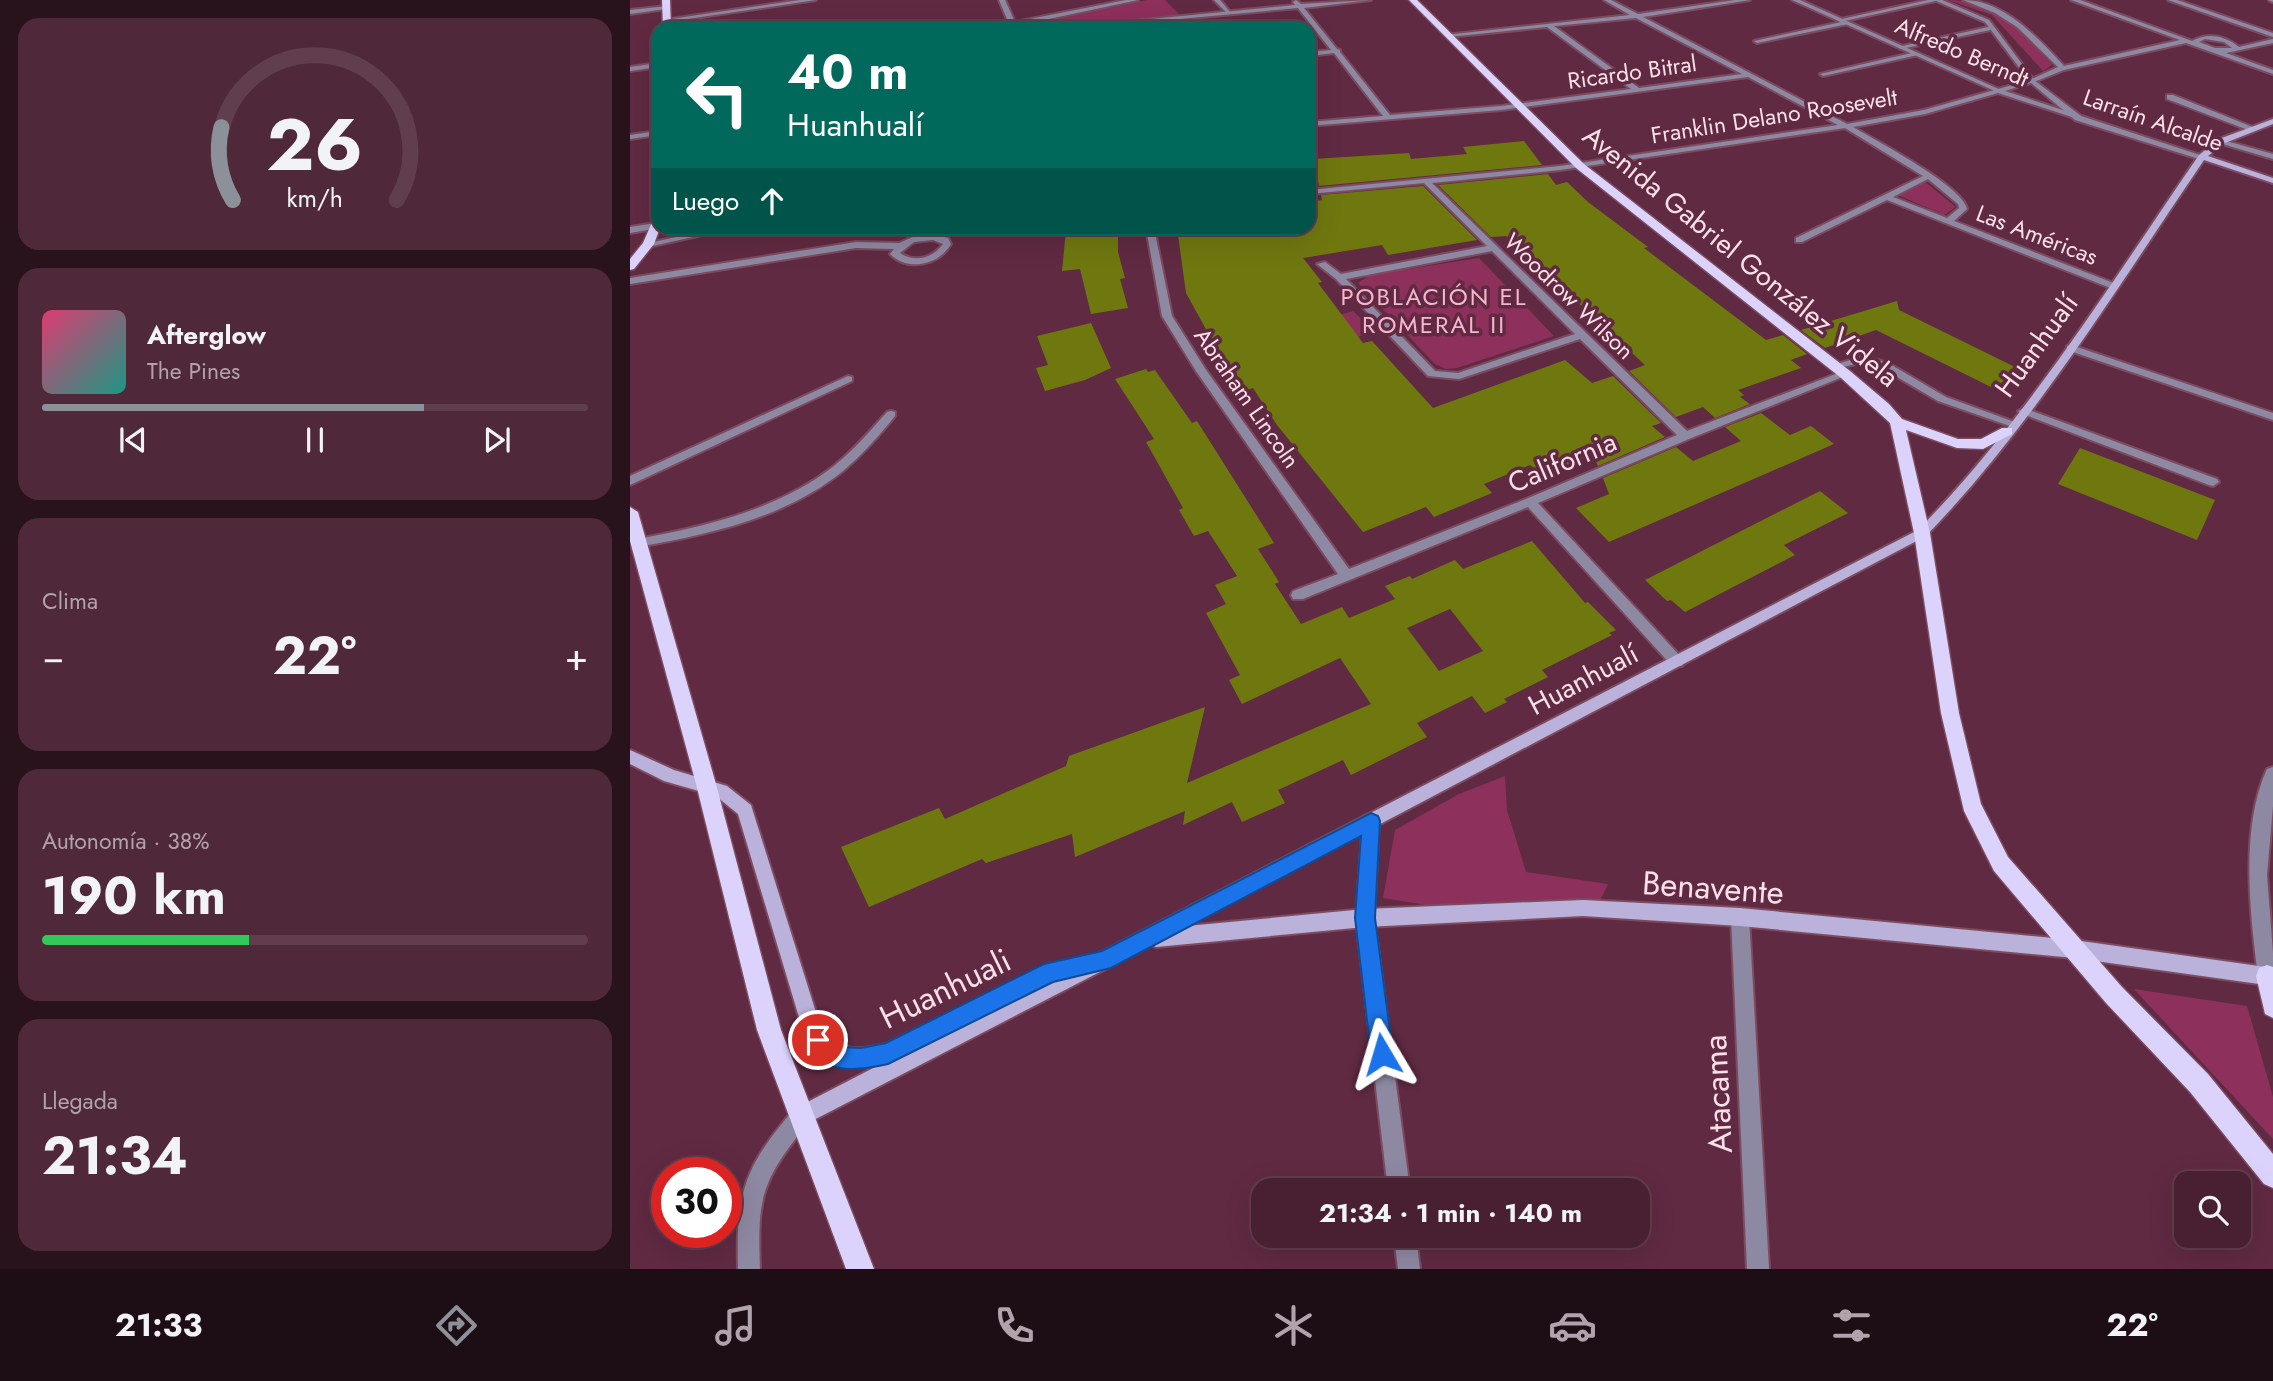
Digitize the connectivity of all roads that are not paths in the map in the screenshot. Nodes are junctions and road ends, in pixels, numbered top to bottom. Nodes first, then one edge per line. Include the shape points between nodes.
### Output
1 (813, 0) edge
2 (1002, 0) edge
3 (1135, 0) edge
4 (1217, 0) edge
5 (1294, 0) edge
6 (1368, 0) edge
7 (1413, 0) edge
8 (1607, 0) edge
9 (1746, 0) edge
10 (1795, 0) edge
11 (1937, 0) edge
12 (1966, 0) edge
13 (2074, 0) edge
14 (2171, 0) edge
15 (666, 3) edge
16 (1110, 3) edge
17 (1301, 6) junction
18 (630, 12) edge
19 (1229, 12) junction
20 (1213, 14) junction
21 (1636, 16) junction
22 (667, 21) edge
23 (685, 21) edge
24 (1011, 21) edge
25 (1034, 21) edge
26 (1157, 21) edge
27 (1218, 21) dead end
28 (1313, 21) edge
29 (1843, 22) junction
30 (1316, 24) edge
31 (1549, 25) junction
32 (1993, 28) junction
33 (1448, 35) junction
34 (2273, 35) edge
35 (1757, 41) dead end
36 (2186, 41) junction
37 (2273, 41) edge
38 (2199, 45) junction
39 (1901, 47) junction
40 (2234, 50) junction
41 (1338, 51) junction
42 (1316, 53) edge
43 (2221, 53) junction
44 (1916, 54) junction
45 (651, 66) edge
46 (2062, 68) junction
47 (630, 69) edge
48 (2273, 72) edge
49 (1823, 74) dead end
50 (1748, 75) junction
51 (2032, 81) junction
52 (1639, 91) junction
53 (1999, 91) junction
54 (2170, 97) dead end
55 (1520, 106) junction
56 (1389, 118) junction
57 (2078, 118) junction
58 (2273, 121) edge
59 (1316, 123) edge
60 (1846, 126) junction
61 (2251, 128) junction
62 (651, 134) edge
63 (630, 137) edge
64 (2222, 141) junction
65 (2273, 157) edge
66 (2202, 158) junction
67 (1580, 166) junction
68 (1929, 176) junction
69 (2273, 181) edge
70 (1427, 182) junction
71 (1316, 191) edge
72 (1886, 197) junction
73 (1948, 221) junction
74 (651, 225) edge
75 (630, 230) edge
76 (652, 235) edge
77 (694, 235) edge
78 (1151, 235) edge
79 (1798, 240) dead end
80 (648, 244) junction
81 (901, 246) junction
82 (1492, 248) junction
83 (631, 264) edge
84 (1321, 264) dead end
85 (1339, 277) junction
86 (630, 281) edge
87 (2113, 286) junction
88 (1581, 335) junction
89 (2071, 348) junction
90 (1840, 370) junction
91 (848, 379) dead end
92 (2024, 411) junction
93 (891, 414) dead end
94 (2273, 417) edge
95 (1897, 422) junction
96 (2011, 428) junction
97 (1685, 436) junction
98 (630, 481) edge
99 (2213, 482) dead end
100 (1530, 502) junction
101 (630, 512) edge
102 (1922, 533) junction
103 (638, 543) junction
104 (1347, 576) junction
105 (1298, 595) dead end
106 (1677, 662) junction
107 (630, 757) edge
108 (2273, 774) edge
109 (706, 784) junction
110 (1371, 821) junction
111 (1740, 917) junction
112 (1365, 918) junction
113 (1147, 939) junction
114 (2074, 949) junction
115 (1104, 961) junction
116 (2270, 976) edge
117 (2273, 1006) edge
118 (801, 1116) junction
119 (2273, 1175) edge
120 (1398, 1178) edge
121 (1406, 1248) edge
122 (749, 1269) edge
123 (860, 1269) edge
124 (1409, 1269) edge
125 (1758, 1269) edge

1 - 23 street
2 - 24 street
3 - 16 street
4 - 19 street
5 - 17 street
6 - 17 street
7 - 33 main road, Avenida Gabriel González Videla
8 - 21 street, Las Américas
9 - 21 street
10 - 29 street, Alfredo Berndt
11 - 29 street
11 - 32 street, Larraín Alcalde via 1979,16
12 - 46 street, Larraín Alcalde via 2024,27
13 - 36 street
14 - 34 street
15 - 18 street
15 - 22 main road
16 - 25 street
17 - 19 street
17 - 28 street
19 - 20 street
20 - 26 street
20 - 27 street
21 - 31 street
21 - 50 street, Las Américas
29 - 35 street
29 - 39 street, Alfredo Berndt
30 - 41 street
31 - 33 street
31 - 52 street
32 - 39 street
32 - 51 street, Larraín Alcalde
33 - 55 main road, Avenida Gabriel González Videla
36 - 38 street
36 - 46 street, Franklin Delano Roosevelt
37 - 40 street
38 - 40 street
38 - 40 street via 2196,39 2215,38 2235,44
38 - 43 street
39 - 44 street, Alfredo Berndt
40 - 43 street
41 - 42 street
41 - 56 street
43 - 48 street
44 - 49 street
44 - 53 street, Alfredo Berndt
45 - 47 street
46 - 51 street, Franklin Delano Roosevelt
50 - 52 street, Ricardo Bitral
50 - 60 street, Las Américas
51 - 53 street, Franklin Delano Roosevelt
51 - 57 street, Larraín Alcalde
52 - 55 street, Ricardo Bitral
53 - 57 street, Alfredo Berndt
53 - 60 street, Franklin Delano Roosevelt via 1925,112
54 - 61 street
55 - 56 street, Ricardo Bitral
55 - 67 main road, Avenida Gabriel González Videla
56 - 59 street, Ricardo Bitral
57 - 66 street, Larraín Alcalde
58 - 61 main road, Huanhualí
60 - 67 street, Franklin Delano Roosevelt
60 - 68 street, Las Américas
61 - 64 main road, Huanhualí
62 - 63 street
64 - 65 street
64 - 66 main road, Huanhualí
66 - 69 main road, Larraín Alcalde
66 - 87 main road, Huanhualí
67 - 70 street, Franklin Delano Roosevelt
67 - 90 main road, Avenida Gabriel González Videla
68 - 72 street
68 - 73 street, Las Américas via 1962,203 1963,209
70 - 71 street, Franklin Delano Roosevelt
70 - 82 street, Woodrow Wilson
72 - 73 street, Las Américas
72 - 79 street
73 - 87 street, Las Américas
74 - 75 street
76 - 80 main road
77 - 80 street
78 - 104 street, Abraham Lincoln via 1167,316
80 - 83 main road
81 - 81 street via 897,257 916,261 939,255 947,244 940,238 924,237
81 - 86 street via 856,245
82 - 85 street
82 - 88 street, Woodrow Wilson
84 - 85 street
85 - 88 street via 1432,374 1458,376
87 - 89 main road, Huanhualí
88 - 97 street, Woodrow Wilson
89 - 92 main road, Huanhualí
89 - 94 street
90 - 95 main road, Avenida Gabriel González Videla
90 - 96 street, California via 1864,359 1884,365 1942,399
90 - 97 street, California
91 - 98 street
92 - 96 main road, Huanhualí
92 - 99 street
93 - 103 street via 876,434 824,479 786,503 756,516
95 - 96 main road via 1957,443 1983,444
95 - 102 main road, Avenida Gabriel González Videla
96 - 102 main road, Huanhualí
97 - 100 street, California
100 - 104 street, California
100 - 106 street
101 - 103 main road
102 - 106 main road, Huanhualí
102 - 114 main road, Avenida Gabriel González Videla via 1950,713 1971,805 2001,863
103 - 109 main road
104 - 105 street, California
106 - 110 main road, Huanhualí
107 - 109 main road via 676,778
108 - 116 street via 2258,837 2258,911
109 - 115 main road, Huanhuali via 733,795 745,810 811,1027 827,1051 840,1058 888,1053 1051,972
109 - 118 main road via 769,1030
110 - 112 street
110 - 113 main road, Huanhualí
111 - 112 main road, Benavente via 1583,908
111 - 114 main road, Benavente
111 - 125 street, Atacama
112 - 113 main road, Benavente
112 - 120 street
113 - 115 main road, Huanhualí
114 - 116 main road, Benavente
114 - 119 main road, Avenida Gabriel González Videla via 2199,1083
115 - 118 main road, Huanhualí
116 - 117 main road
118 - 122 street via 767,1156 752,1189 747,1222
118 - 123 main road
121 - 124 street

